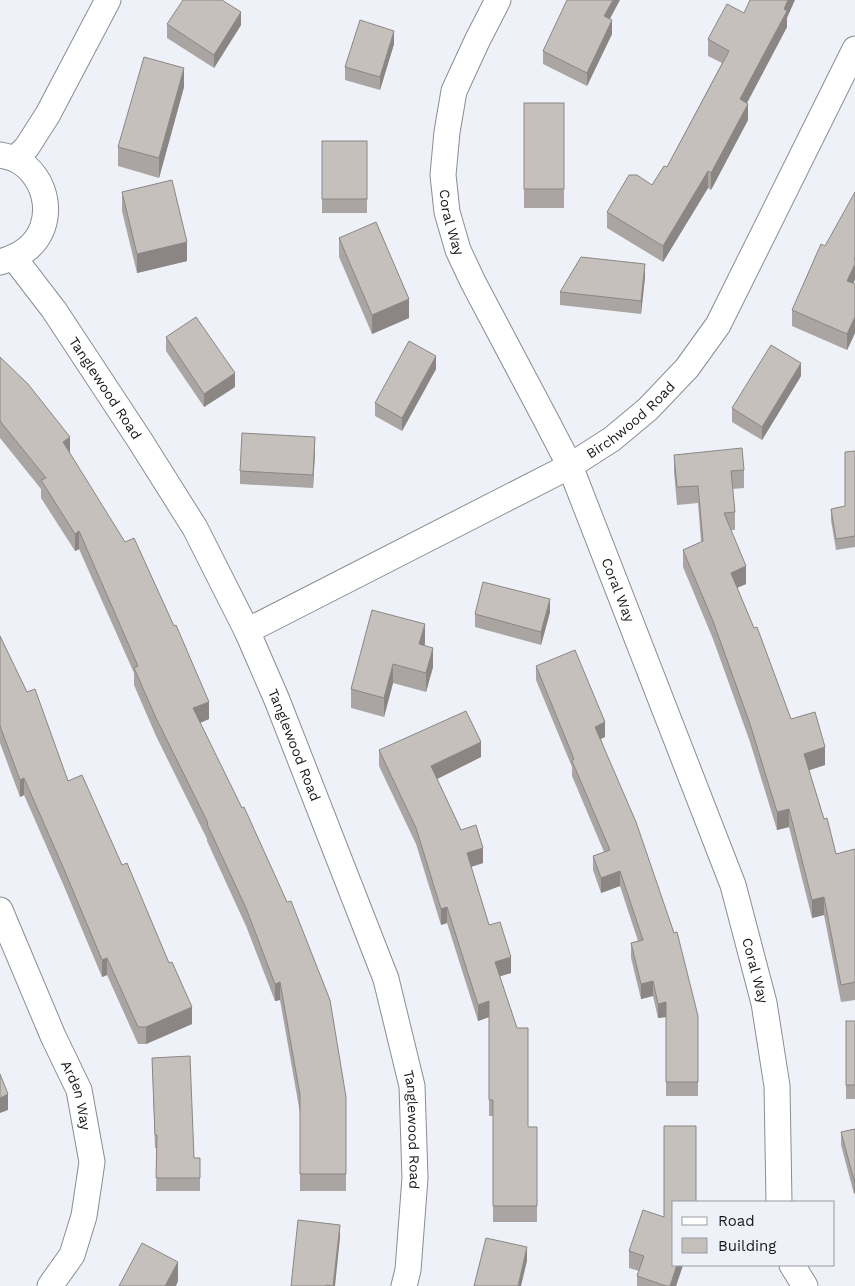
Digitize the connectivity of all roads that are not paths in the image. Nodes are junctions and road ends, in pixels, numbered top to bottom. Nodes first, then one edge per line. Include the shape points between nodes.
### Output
1 (108, 0) edge
2 (498, 0) edge
3 (855, 49) edge
4 (7, 157) edge
5 (7, 260) edge
6 (570, 466) junction
7 (247, 631) junction
8 (0, 910) edge
9 (779, 1201) edge
10 (50, 1286) edge
11 (404, 1286) edge

1 - 4 street via 27,147
2 - 6 street, Coral Way via 454,91 442,175 447,212 458,250 473,282
3 - 6 street, Birchwood Road via 718,325 687,368 648,409
4 - 5 street via 29,169 40,183 46,200 40,234 29,248
5 - 7 street, Tanglewood Road via 54,310 139,439 195,528
6 - 7 street, Birchwood Road
6 - 9 street, Coral Way via 733,885 764,1003 777,1086
7 - 11 street, Tanglewood Road via 386,979 412,1086 415,1178
8 - 10 street, Arden Way via 79,1090 92,1162 84,1216 72,1254

